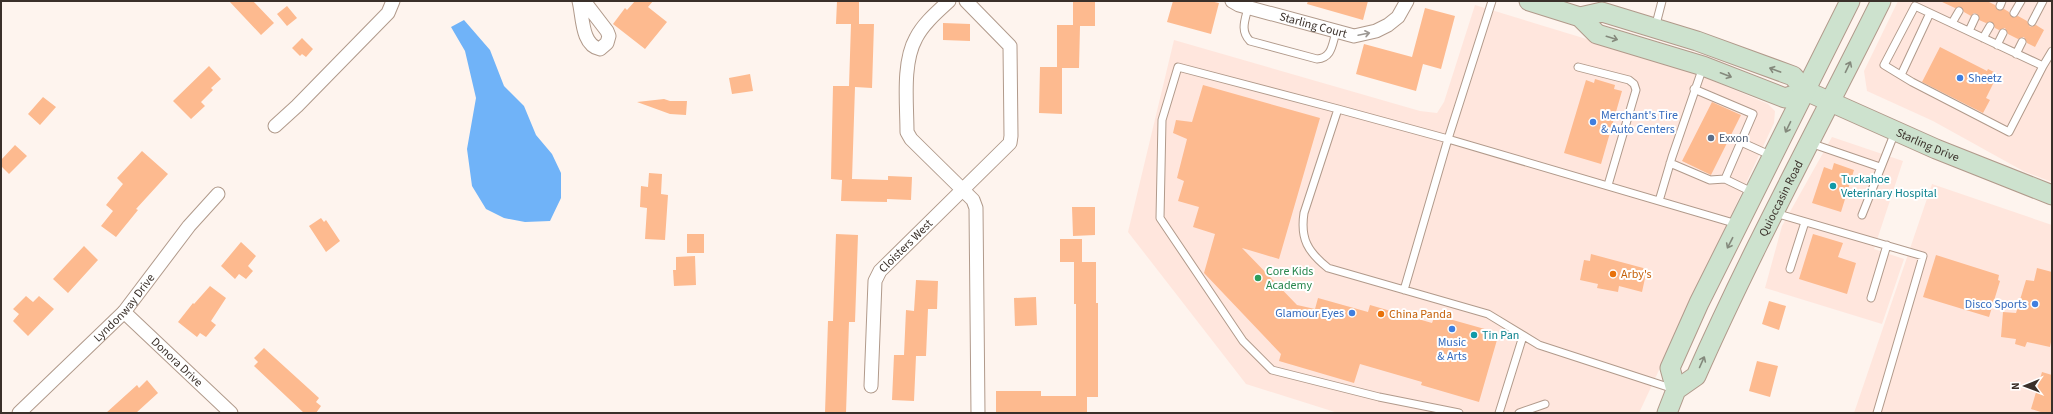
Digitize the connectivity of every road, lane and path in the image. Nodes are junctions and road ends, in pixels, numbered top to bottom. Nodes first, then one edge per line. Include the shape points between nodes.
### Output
1 (393, 1) edge
2 (579, 1) edge
3 (584, 1) edge
4 (948, 1) edge
5 (966, 1) edge
6 (1232, 1) edge
7 (1492, 1) edge
8 (1529, 1) edge
9 (1662, 1) edge
10 (1850, 1) edge
11 (1881, 1) edge
12 (2021, 1) edge
13 (2043, 1) edge
14 (1402, 3) edge
15 (1917, 4) edge
16 (1248, 8) junction
17 (1959, 11) dead end
18 (1930, 13) junction
19 (2014, 13) dead end
20 (1580, 17) junction
21 (1975, 18) dead end
22 (2032, 22) dead end
23 (1952, 23) junction
24 (1990, 26) dead end
25 (1655, 28) junction
26 (1969, 31) junction
27 (1336, 32) junction
28 (2003, 32) dead end
29 (1983, 38) junction
30 (2022, 42) dead end
31 (1997, 44) junction
32 (2052, 51) edge
33 (2016, 54) junction
34 (1703, 66) junction
35 (2043, 66) junction
36 (1578, 67) dead end
37 (1901, 75) junction
38 (1694, 89) junction
39 (1806, 92) junction
40 (1831, 102) junction
41 (1338, 109) junction
42 (275, 126) dead end
43 (1895, 131) junction
44 (1448, 139) junction
45 (1741, 142) junction
46 (1810, 143) junction
47 (1774, 157) junction
48 (1670, 163) junction
49 (1880, 167) junction
50 (1725, 179) junction
51 (1608, 185) junction
52 (963, 190) junction
53 (1755, 193) junction
54 (218, 194) dead end
55 (2052, 195) edge
56 (1659, 201) junction
57 (1772, 212) junction
58 (1862, 215) dead end
59 (1805, 222) junction
60 (1739, 225) junction
61 (1887, 245) junction
62 (1790, 269) dead end
63 (1404, 290) junction
64 (1871, 298) dead end
65 (124, 312) junction
66 (1523, 336) junction
67 (871, 386) dead end
68 (1676, 390) junction
69 (1545, 404) dead end
70 (19, 413) edge
71 (231, 413) edge
72 (978, 413) edge
73 (1459, 413) edge
74 (1499, 413) edge
75 (1519, 413) edge
76 (1667, 413) edge
77 (1877, 413) edge

1 - 42 street via 388,13
2 - 3 street via 587,38 594,48 600,49 607,44 609,36
4 - 52 street via 916,37 910,52 907,132
5 - 52 street, Cloisters West via 1010,46 1011,136 1010,143
6 - 16 street, Starling Court
7 - 44 lane
8 - 20 main road
9 - 25 lane
10 - 39 main road, Quioccasin Road
40 -> 11 main road, Quioccasin Road
12 - 19 lane
13 - 22 lane
27 -> 14 street, Starling Court via 1354,36 1376,31 1398,17
15 - 18 lane
15 - 37 lane via 1884,65
16 - 27 street, Starling Court
16 - 27 lane via 1243,27 1245,36 1250,41 1317,59 1330,54
17 - 23 lane
18 - 23 lane
18 - 37 lane
20 - 25 main road, Starling Drive via 1602,12
20 -> 34 main road via 1597,34
21 - 26 lane
23 - 26 lane
24 - 29 lane
39 -> 25 main road, Starling Drive via 1793,76
26 - 29 lane
28 - 31 lane
29 - 31 lane
30 - 33 lane
31 - 33 lane
32 - 35 lane
33 - 35 lane
34 - 38 lane
34 -> 39 main road via 1784,98
35 - 37 lane via 2009,132
36 - 51 lane via 1629,80 1636,90
38 - 45 lane via 1753,114
38 - 48 lane
39 - 40 main road, Starling Drive
39 -> 47 main road, Quioccasin Road
40 - 43 main road, Starling Drive
40 - 46 main road, Quioccasin Road
41 - 44 lane
41 - 63 lane via 1304,213 1304,239 1312,255 1328,268
41 - 73 lane via 1178,67 1162,120 1160,218 1243,341 1272,370 1379,398
43 - 49 lane
43 - 55 main road, Starling Drive via 1985,170
44 - 51 lane
44 - 63 lane
45 - 47 lane
45 - 50 lane
46 - 49 lane
46 - 57 main road, Quioccasin Road
47 - 53 main road, Quioccasin Road
48 - 50 lane via 1710,180
48 - 56 lane
49 - 58 lane
50 - 53 lane
51 - 56 lane
52 - 67 street, Cloisters West via 880,271 875,281
52 - 72 street via 973,200 976,208
53 - 60 main road, Quioccasin Road
54 - 65 street, Lyndonway Drive
56 - 60 lane
57 - 59 lane
68 -> 57 main road, Quioccasin Road via 1696,376
59 - 61 lane
59 - 62 lane
60 -> 68 main road, Quioccasin Road via 1699,303 1670,368
61 - 64 lane
61 - 77 lane via 1923,256
63 - 66 lane via 1488,314
65 - 70 street, Lyndonway Drive
65 - 71 street, Donora Drive
66 - 68 lane via 1539,345
66 - 74 lane
68 - 76 main road
69 - 75 lane

